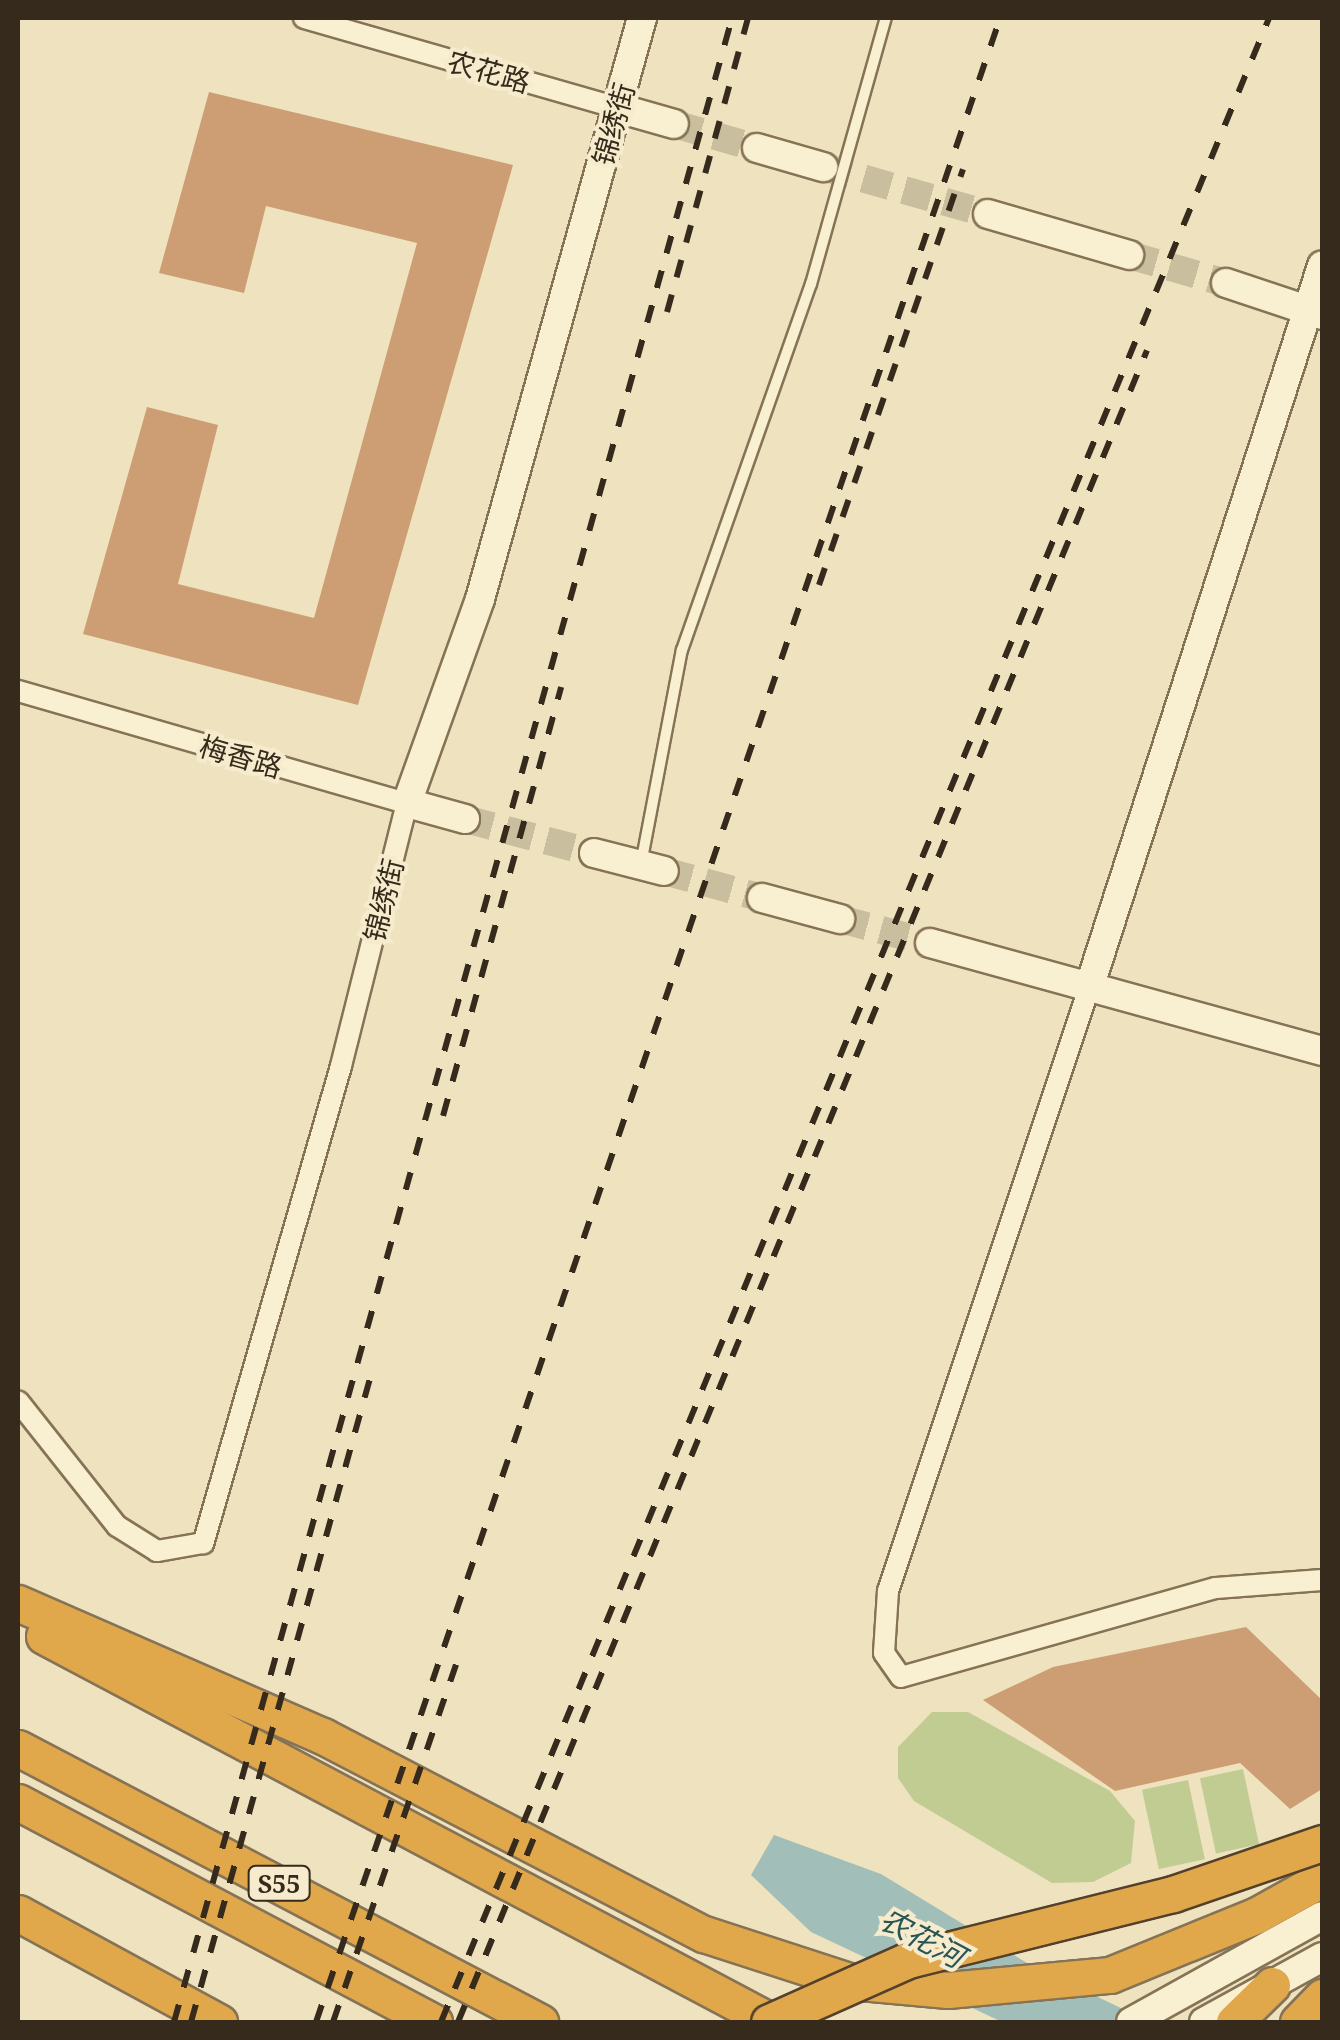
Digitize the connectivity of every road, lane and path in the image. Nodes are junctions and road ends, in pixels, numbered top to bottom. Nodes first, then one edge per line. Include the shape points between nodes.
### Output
1 (304, 18) edge
2 (642, 18) edge
3 (886, 18) edge
4 (618, 108) junction
5 (674, 124) tunnel mouth
6 (756, 148) tunnel mouth
7 (823, 167) tunnel mouth
8 (988, 214) tunnel mouth
9 (1129, 256) tunnel mouth
10 (1321, 274) edge
11 (1226, 283) tunnel mouth
12 (1314, 311) edge
13 (18, 691) edge
14 (407, 803) junction
15 (465, 819) tunnel mouth
16 (594, 853) tunnel mouth
17 (652, 868) joint
18 (762, 898) tunnel mouth
19 (840, 918) tunnel mouth
20 (930, 942) tunnel mouth
21 (1090, 985) junction
22 (1322, 1050) edge
23 (18, 1401) edge
24 (1322, 1580) edge
25 (18, 1603) edge
26 (18, 1622) edge
27 (18, 1748) edge
28 (18, 1802) edge
29 (1322, 1842) edge
30 (1322, 1878) edge
31 (18, 1913) edge
32 (1322, 1916) edge
33 (1322, 1957) edge
34 (1272, 1985) junction
35 (1322, 1996) edge
36 (1140, 2018) edge
37 (219, 2022) edge
38 (434, 2022) edge
39 (540, 2022) edge
40 (771, 2022) edge
41 (1204, 2022) edge
42 (1234, 2022) edge
43 (1298, 2022) edge

1 - 4 street, 农花路
2 - 4 street, 锦绣街
3 - 17 lane via 812,284 682,650
4 - 5 street, 农花路
4 - 14 street, 锦绣街 via 480,599
6 - 7 street
8 - 9 street
10 - 12 street
11 - 12 street
12 - 21 street
13 - 14 street, 梅香路
14 - 15 street, 梅香路
14 - 23 street, 锦绣街 via 341,1066 203,1543 157,1550 116,1526
16 - 17 street
18 - 19 street
20 - 21 street
21 - 22 street
21 - 24 street via 888,1591 884,1652 901,1677 1216,1588
25 - 30 highway, bridge via 323,1736 704,1934 849,1981 948,1990 1110,1975 1257,1915
26 - 40 highway
27 - 39 highway, S55
28 - 38 highway, S55
29 - 40 highway, bridge via 1173,1894 908,1960
31 - 37 highway
32 - 36 street
33 - 34 street
34 - 41 street
34 - 42 highway
35 - 43 highway

